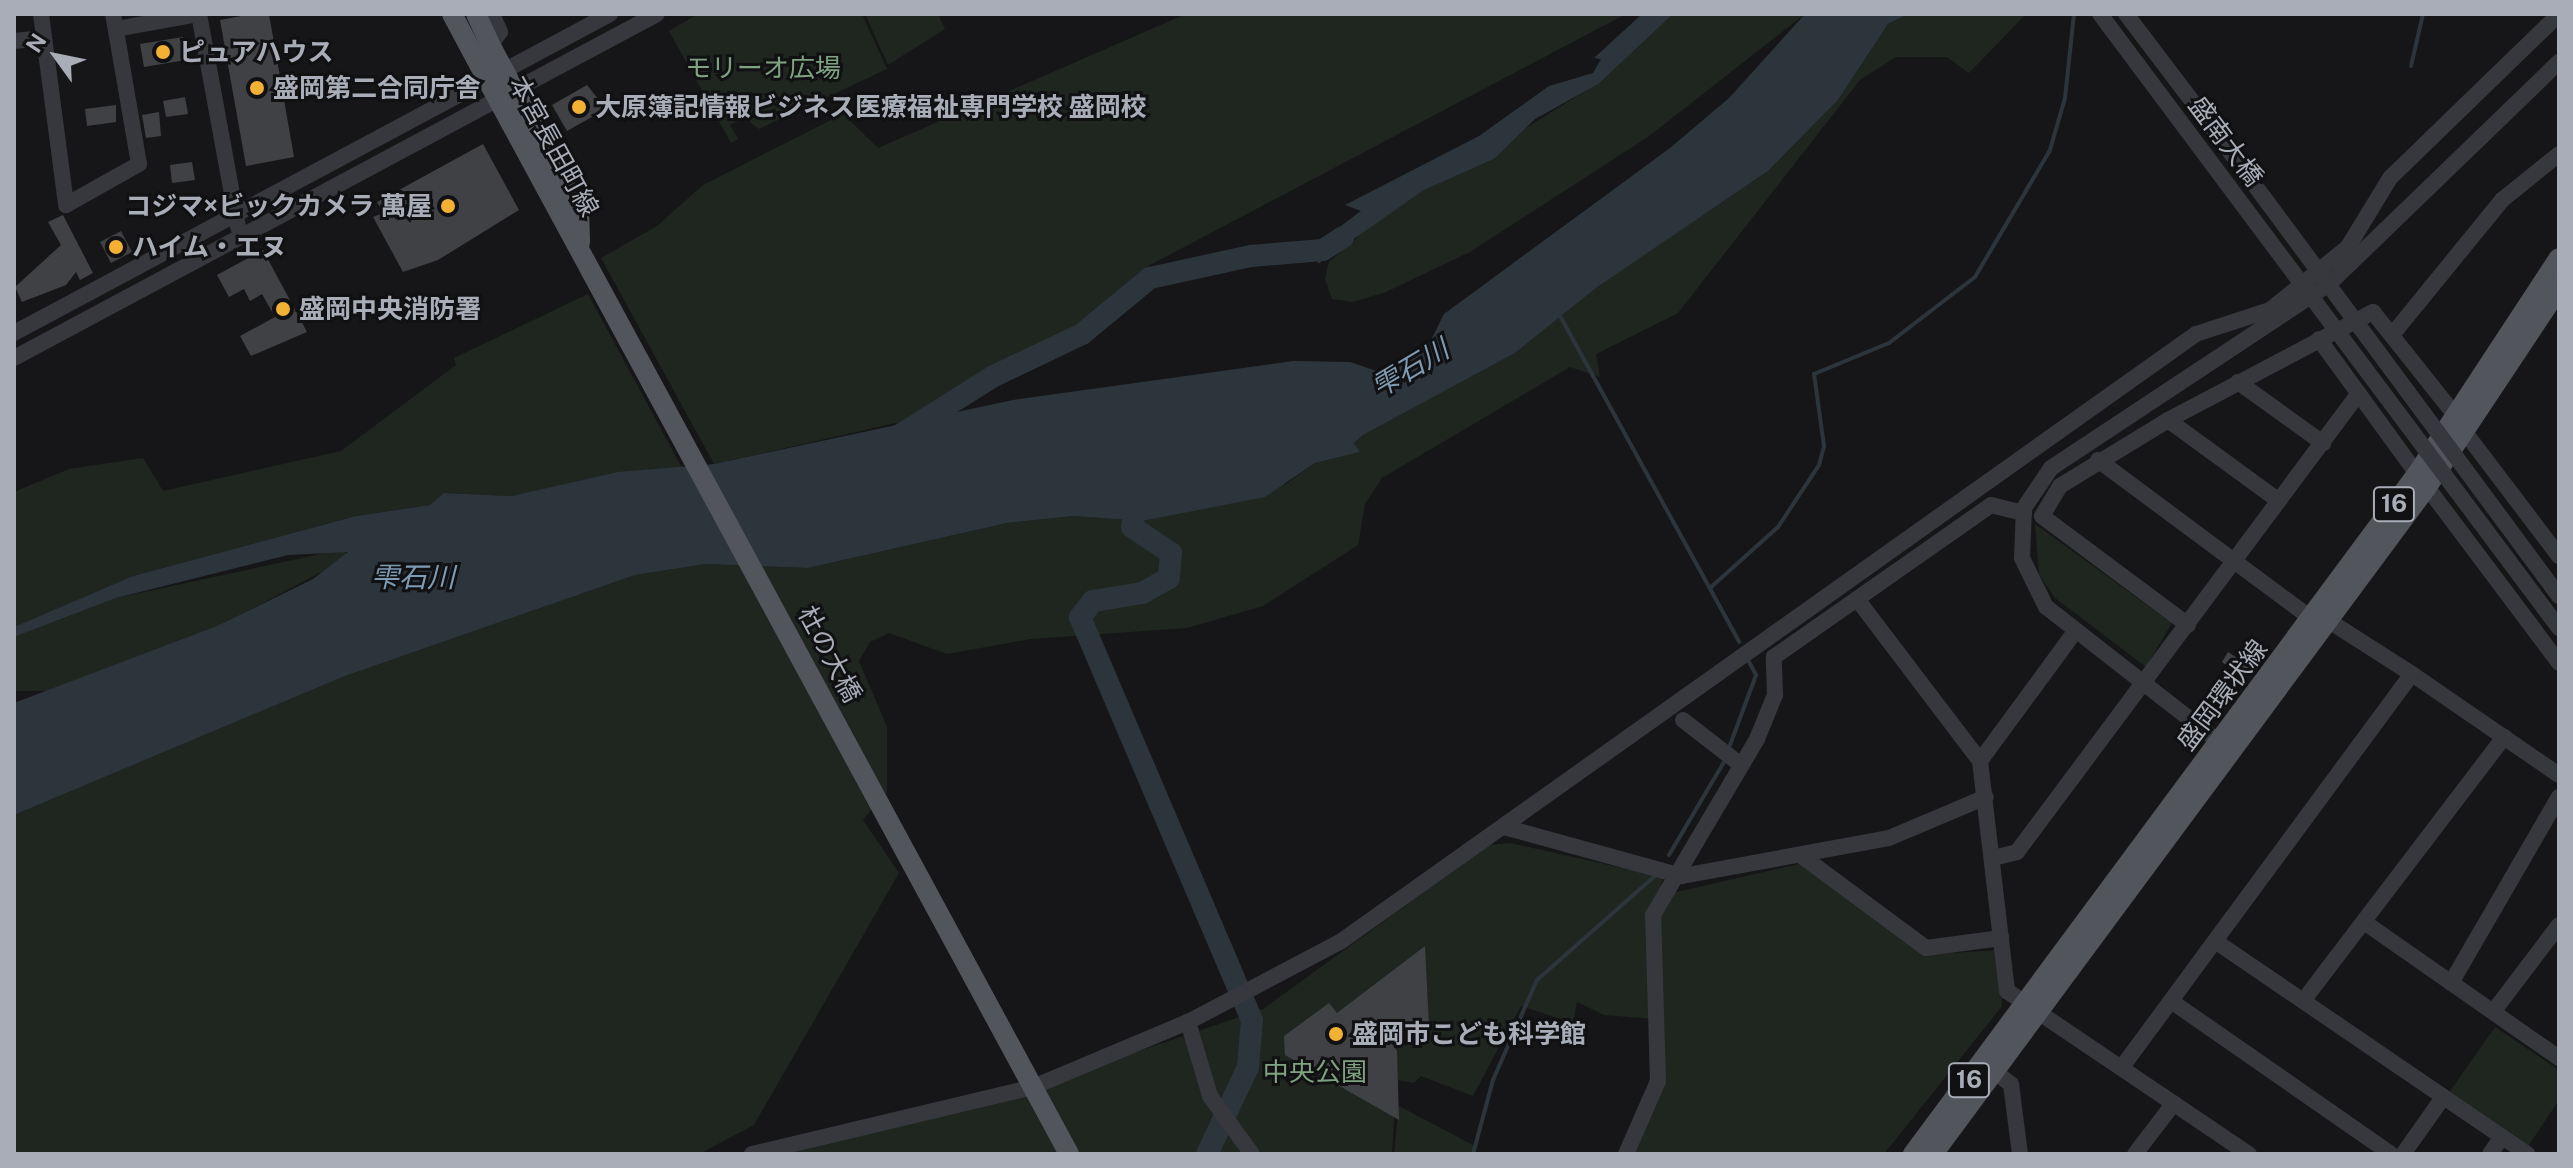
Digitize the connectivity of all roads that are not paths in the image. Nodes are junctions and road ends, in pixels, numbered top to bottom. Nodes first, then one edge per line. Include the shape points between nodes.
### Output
1 (41, 14) edge
2 (198, 14) edge
3 (452, 14) edge
4 (476, 14) edge
5 (492, 14) edge
6 (610, 14) edge
7 (657, 14) edge
8 (2100, 14) edge
9 (2126, 14) edge
10 (2559, 14) edge
11 (114, 22) edge
12 (44, 38) junction
13 (14, 41) edge
14 (484, 54) junction
15 (2559, 62) edge
16 (496, 76) junction
17 (507, 94) junction
18 (2559, 154) edge
19 (236, 217) junction
20 (240, 236) junction
21 (580, 246) joint
22 (2559, 258) edge
23 (2330, 283) junction
24 (2559, 288) edge
25 (2313, 296) junction
26 (14, 333) edge
27 (2392, 335) junction
28 (2319, 339) junction
29 (14, 358) edge
30 (2238, 382) junction
31 (2359, 393) junction
32 (2168, 420) junction
33 (2459, 423) junction
34 (2323, 443) junction
35 (2098, 460) junction
36 (2422, 480) junction
37 (2279, 501) junction
38 (2024, 513) junction
39 (2559, 556) edge
40 (2233, 561) junction
41 (2559, 596) edge
42 (1857, 599) junction
43 (2320, 620) junction
44 (2188, 625) junction
45 (2559, 628) edge
46 (2074, 633) junction
47 (2559, 663) edge
48 (2412, 674) junction
49 (2143, 684) junction
50 (1683, 720) dead end
51 (2504, 737) junction
52 (2226, 747) junction
53 (1980, 761) junction
54 (1741, 765) junction
55 (2559, 775) edge
56 (1986, 797) junction
57 (2559, 797) edge
58 (1504, 827) junction
59 (1803, 857) junction
60 (1993, 858) junction
61 (1682, 876) junction
62 (2364, 922) junction
63 (2556, 937) edge
64 (2001, 938) junction
65 (2215, 941) junction
66 (2451, 983) junction
67 (2171, 1001) junction
68 (2303, 1001) junction
69 (2032, 1010) junction
70 (2493, 1012) junction
71 (1188, 1022) junction
72 (2559, 1037) edge
73 (2555, 1055) edge
74 (2122, 1067) junction
75 (1995, 1072) junction
76 (1033, 1087) junction
77 (2442, 1099) junction
78 (2174, 1103) junction
79 (2502, 1137) junction
80 (769, 1150) edge
81 (752, 1154) edge
82 (1069, 1154) edge
83 (1252, 1154) edge
84 (1626, 1154) edge
85 (1913, 1154) edge
86 (1933, 1154) edge
87 (2020, 1154) edge
88 (2135, 1154) edge
89 (2249, 1154) edge
90 (2391, 1154) edge
91 (2403, 1154) edge
92 (2490, 1154) edge
93 (2527, 1154) edge

1 - 12 street
2 - 11 street
2 - 19 street
3 - 5 street via 475,57 496,46 500,32
3 - 14 main road, 本宮長田町線, bridge
4 - 14 main road, 本宮長田町線, bridge
6 - 16 street
7 - 17 street
8 - 25 street, 盛南大橋, bridge
9 - 23 street, 盛南大橋, bridge
10 - 58 street via 2390,178 2348,247 2270,310 2196,334
11 - 12 street via 139,164 66,205
12 - 13 street
14 - 16 main road, 本宮長田町線
15 - 23 street
16 - 17 main road, 本宮長田町線
16 - 19 street
17 - 20 street
17 - 21 main road, 本宮長田町線 via 579,211
18 - 27 street via 2502,200
19 - 20 street
19 - 26 street
20 - 29 street
21 - 76 main road, 杜の大橋
22 - 33 main road, 盛岡環状線 / 16
23 - 25 street, bridge
23 - 41 street, 盛南大橋, bridge
24 - 33 main road, 盛岡環状線 / 16
25 - 38 street via 2051,468
25 - 45 street, 盛南大橋, bridge
27 - 28 street via 2373,312
27 - 33 street
28 - 30 street
28 - 31 street
30 - 32 street
30 - 34 street
31 - 34 street
31 - 36 street
32 - 35 street
32 - 37 street
33 - 36 main road, 盛岡環状線 / 16
33 - 39 street
34 - 37 street
35 - 40 street
35 - 44 street via 2060,486 2042,516
36 - 43 main road, 盛岡環状線 / 16
36 - 47 street
37 - 40 street
38 - 42 street via 1991,505
38 - 46 street via 2028,575 2046,607
40 - 43 street
40 - 44 street
42 - 53 street
42 - 54 street via 1774,657 1775,695
43 - 48 street
43 - 52 main road, 盛岡環状線 / 16
44 - 49 street
46 - 49 street
46 - 53 street
48 - 51 street
48 - 65 street
49 - 52 street
49 - 60 street via 2017,852
50 - 54 street
51 - 55 street
51 - 62 street
52 - 69 main road, 盛岡環状線 / 16
53 - 56 street
54 - 61 street
56 - 59 street via 1889,838
56 - 60 street
57 - 66 street
58 - 61 street
58 - 71 street via 1340,942
59 - 61 street
59 - 64 street via 1926,948
60 - 64 street
61 - 84 street via 1659,897 1653,915 1658,1081
62 - 66 street
62 - 68 street
63 - 70 street
64 - 69 street via 2007,991
65 - 67 street
65 - 68 street
66 - 70 street
67 - 74 street
67 - 90 street
68 - 77 street
69 - 74 street
69 - 75 main road, 盛岡環状線 / 16
69 - 85 main road, 盛岡環状線 / 16
70 - 73 street
71 - 76 street
71 - 83 street via 1210,1096
72 - 73 street
74 - 78 street
75 - 86 main road, 盛岡環状線 / 16
75 - 87 street via 2011,1084
76 - 80 street
76 - 82 main road
77 - 79 street
77 - 91 street
78 - 88 street
78 - 89 street
79 - 92 street
79 - 93 street
80 - 81 street

